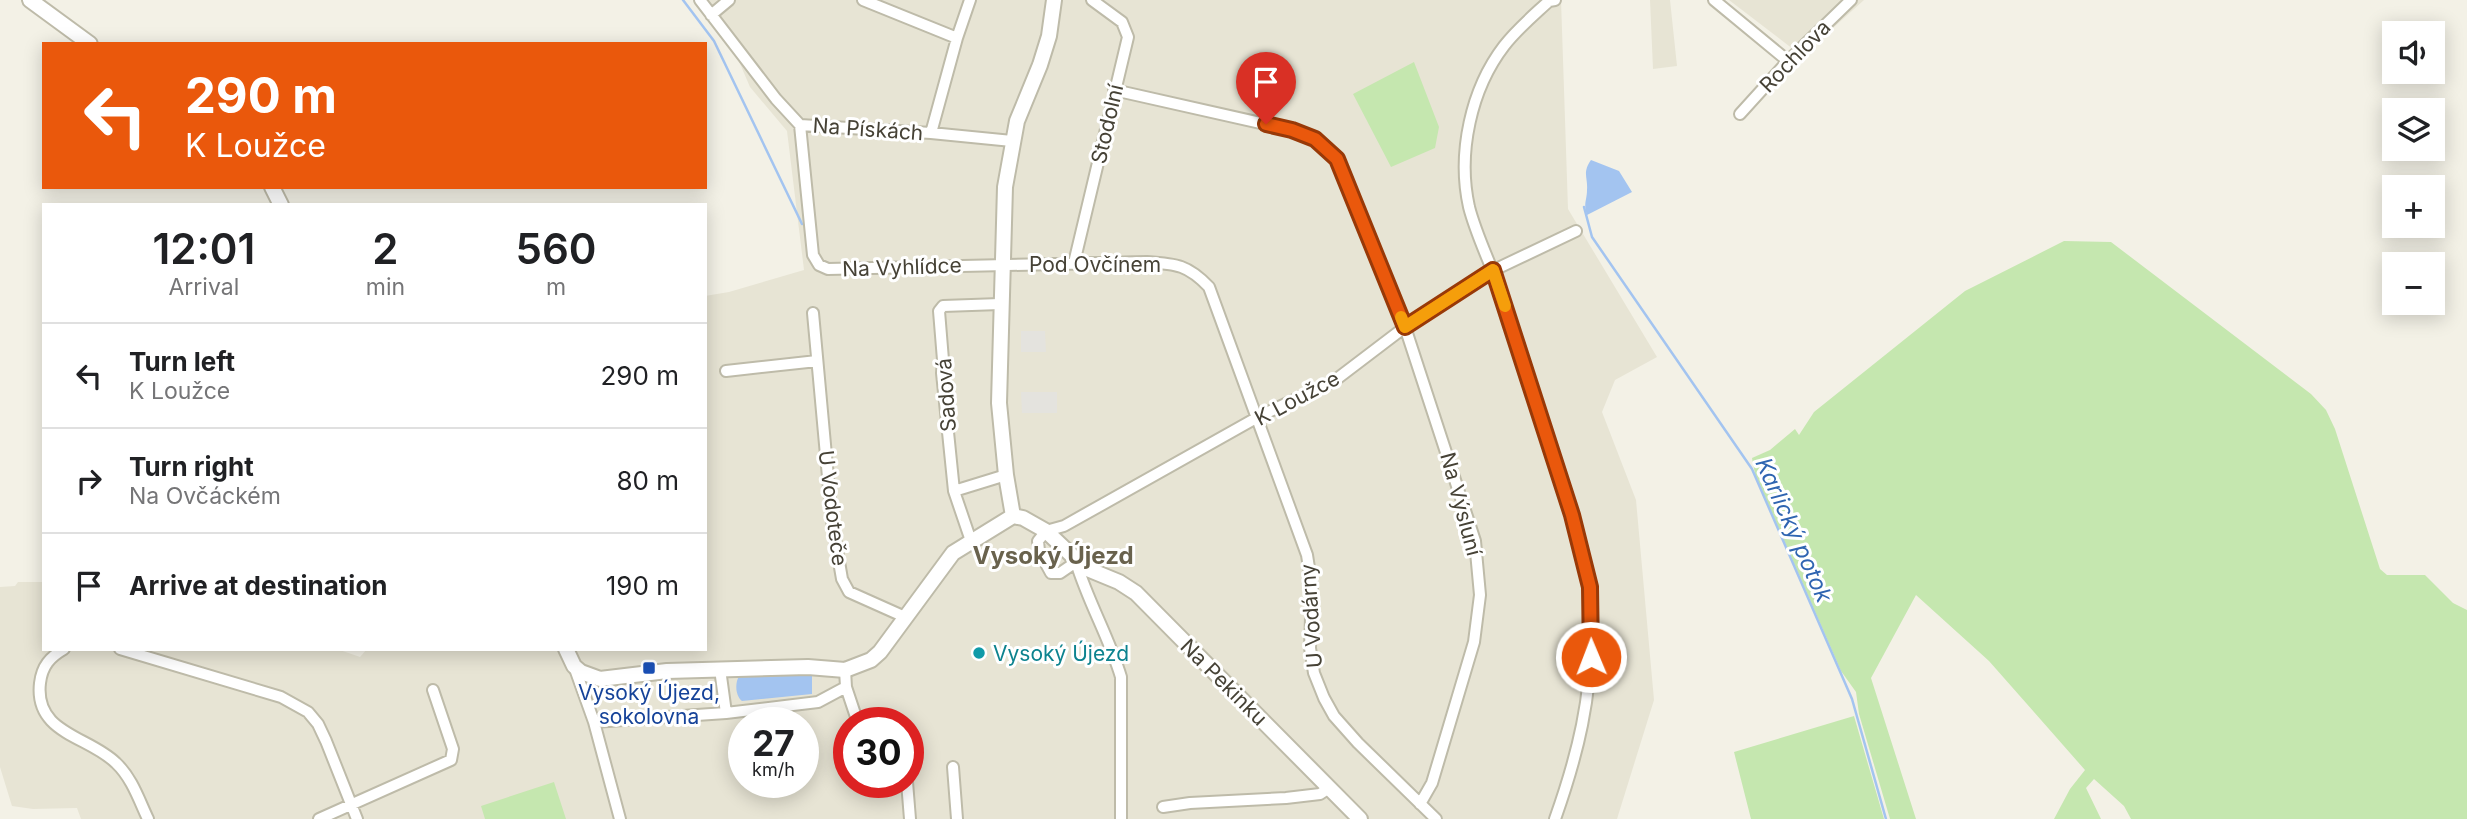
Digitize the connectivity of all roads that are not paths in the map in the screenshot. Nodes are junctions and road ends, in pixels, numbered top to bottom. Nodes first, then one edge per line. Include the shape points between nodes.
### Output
1 (30, 0) edge
2 (700, 0) edge
3 (729, 0) edge
4 (863, 0) edge
5 (970, 0) edge
6 (1054, 0) edge
7 (1092, 0) edge
8 (1549, 0) edge
9 (1555, 0) edge
10 (1714, 0) edge
11 (1851, 0) edge
12 (711, 15) junction
13 (957, 38) junction
14 (87, 42) edge
15 (1788, 61) junction
16 (1114, 90) junction
17 (1741, 114) dead end
18 (800, 125) junction
19 (931, 133) junction
20 (1012, 141) junction
21 (1576, 231) dead end
22 (1074, 263) junction
23 (1002, 264) junction
24 (1493, 270) junction
25 (1000, 304) junction
26 (813, 313) dead end
27 (1405, 327) junction
28 (817, 361) junction
29 (726, 371) dead end
30 (1258, 417) junction
31 (1006, 475) junction
32 (954, 491) junction
33 (1013, 516) junction
34 (1046, 531) junction
35 (971, 541) junction
36 (1076, 562) junction
37 (905, 617) junction
38 (61, 651) edge
39 (127, 651) edge
40 (567, 651) edge
41 (574, 666) junction
42 (720, 669) junction
43 (845, 670) junction
44 (846, 687) junction
45 (433, 690) dead end
46 (853, 707) edge
47 (726, 713) junction
48 (594, 722) junction
49 (953, 767) dead end
50 (1329, 788) junction
51 (908, 798) edge
52 (1420, 804) junction
53 (351, 805) junction
54 (1163, 807) dead end
55 (148, 819) edge
56 (319, 819) edge
57 (357, 819) edge
58 (620, 819) edge
59 (910, 819) edge
60 (957, 819) edge
61 (1121, 819) edge
62 (1360, 819) edge
63 (1436, 819) edge
64 (1555, 819) edge

1 - 14 street
2 - 12 street, Na Pískách
3 - 12 street
4 - 13 street
5 - 13 street
6 - 20 street via 1049,36
7 - 16 street, Stodolní via 1122,22 1128,37
8 - 9 street
8 - 24 street via 1505,45 1489,70 1465,148 1469,205
10 - 15 street
11 - 15 street, Rochlova
12 - 18 street, Na Pískách
13 - 19 street
15 - 17 street, Rochlova
16 - 22 street, Stodolní
16 - 27 street, Na Výsluní via 1315,139 1337,159
18 - 19 street, Na Pískách
18 - 23 street, Na Vyhlídce via 813,255 819,265 828,269
19 - 20 street, Na Pískách
20 - 23 street
21 - 24 street, K Loužce
22 - 23 street, Pod Ovčínem
22 - 30 street, Pod Ovčínem via 1147,262 1179,265 1195,273 1209,287
23 - 25 street
24 - 27 street, K Loužce
24 - 64 street via 1572,515 1590,587 1587,705
25 - 31 street via 999,403
25 - 32 street, Sadová via 943,306 939,312
26 - 28 street, U Vodoteče
27 - 30 street, K Loužce via 1334,381
27 - 52 street, Na Výsluní via 1475,541 1480,595 1474,642 1432,783
28 - 29 street
28 - 37 street, U Vodoteče via 833,533 842,579 849,592
30 - 34 street, K Loužce via 1063,526
30 - 52 street, U Vodárny via 1307,555 1312,587 1310,648 1324,698 1334,716
31 - 32 street
31 - 33 street
32 - 35 street, Sadová
33 - 34 street
33 - 35 street
34 - 36 street
34 - 36 street via 1038,541 1039,551 1051,573 1060,573
35 - 37 street via 945,561
36 - 50 street, Na Pekinku via 1136,593
36 - 61 street via 1121,677
37 - 43 street via 880,652
38 - 55 street via 45,664 40,685 43,708 57,727 122,768
39 - 53 street via 295,703 318,724
40 - 41 street
41 - 42 street via 600,679
41 - 48 street
42 - 43 street
42 - 47 street
43 - 44 street
44 - 46 street
44 - 47 street via 818,702
45 - 53 street via 453,749 451,760
47 - 48 street
48 - 58 street
49 - 60 street
50 - 54 street via 1320,794 1286,798
50 - 62 street, Na Pekinku
51 - 59 street
52 - 63 street, U Vodárny
53 - 56 street
53 - 57 street

